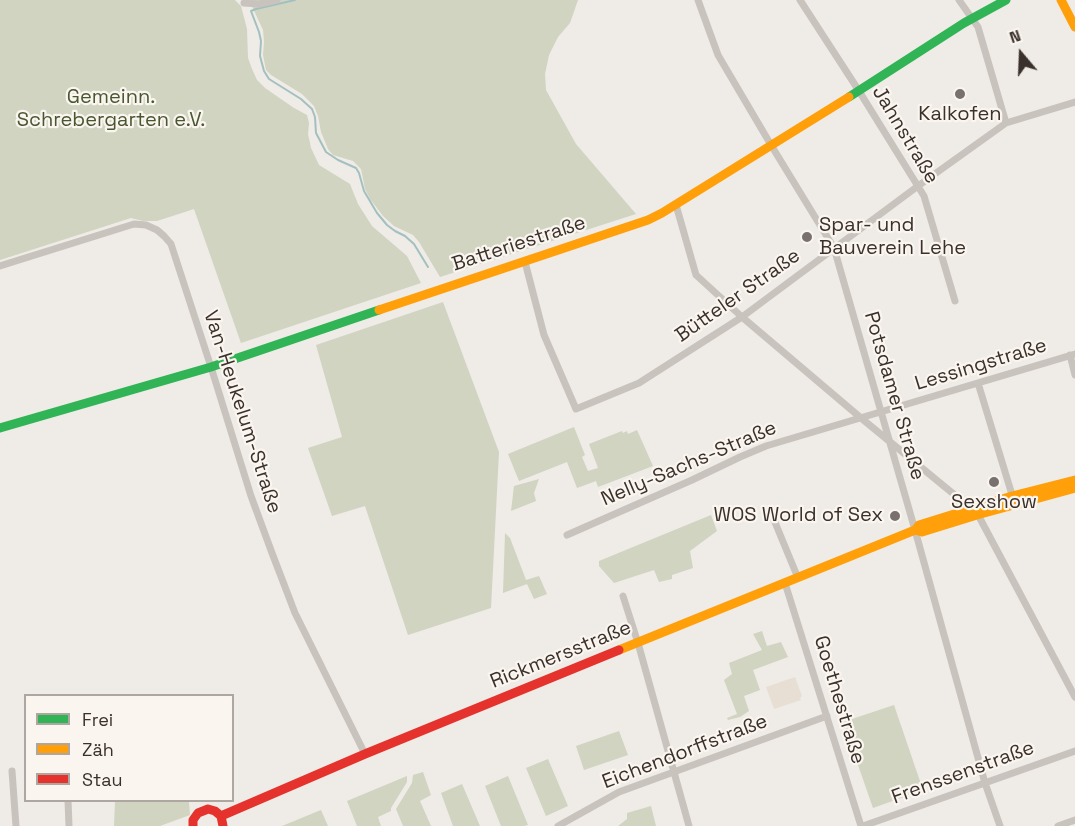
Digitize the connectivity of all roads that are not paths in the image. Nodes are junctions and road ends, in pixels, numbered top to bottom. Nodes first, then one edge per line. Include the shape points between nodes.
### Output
1 (277, 0) edge
2 (698, 0) edge
3 (800, 0) edge
4 (959, 0) edge
5 (1006, 0) edge
6 (1061, 0) edge
7 (244, 3) dead end
8 (972, 18) junction
9 (1075, 27) edge
10 (859, 91) junction
11 (1075, 102) edge
12 (1006, 123) junction
13 (771, 145) junction
14 (918, 186) junction
15 (676, 205) junction
16 (834, 248) junction
17 (525, 262) junction
18 (0, 266) edge
19 (955, 301) dead end
20 (742, 317) junction
21 (1072, 355) edge
22 (211, 367) junction
23 (1075, 375) edge
24 (978, 383) junction
25 (881, 412) junction
26 (861, 418) junction
27 (0, 428) edge
28 (890, 442) junction
29 (1075, 480) edge
30 (1075, 488) edge
31 (1014, 500) junction
32 (961, 511) junction
33 (976, 511) junction
34 (772, 515) dead end
35 (915, 530) junction
36 (567, 535) dead end
37 (798, 578) junction
38 (785, 583) junction
39 (623, 596) dead end
40 (638, 643) junction
41 (1075, 697) edge
42 (827, 716) junction
43 (1075, 751) edge
44 (365, 754) junction
45 (12, 771) dead end
46 (674, 771) junction
47 (985, 783) junction
48 (68, 802) edge
49 (220, 816) junction
50 (1075, 820) edge
51 (16, 826) edge
52 (69, 826) edge
53 (193, 826) edge
54 (223, 826) edge
55 (558, 826) edge
56 (689, 826) edge
57 (862, 826) edge
58 (1000, 826) edge
59 (1058, 826) edge

1 - 7 street
2 - 13 street, Potsdamer Straße via 718,55
3 - 10 street, Jahnstraße
4 - 8 street
5 - 8 street, Batteriestraße
6 - 9 street
8 - 10 street, Batteriestraße
8 - 12 street
10 - 13 street, Batteriestraße
10 - 14 street, Jahnstraße
11 - 12 street, Bütteler Straße
12 - 14 street, Bütteler Straße
13 - 15 street, Batteriestraße
13 - 16 street, Potsdamer Straße
14 - 16 street, Bütteler Straße
14 - 19 street, Jahnstraße
15 - 17 street, Batteriestraße via 648,220
15 - 20 street via 696,275
16 - 20 street, Bütteler Straße
16 - 25 street, Potsdamer Straße
17 - 20 street, Bütteler Straße via 544,335 576,410 639,383
17 - 22 street, Batteriestraße
18 - 22 street, Van-Heukelum-Straße via 134,224 157,230 171,244
20 - 26 street
21 - 23 street
21 - 24 street, Lessingstraße
22 - 27 street, Batteriestraße
22 - 44 street, Van-Heukelum-Straße via 251,496 295,613
24 - 25 street, Lessingstraße
24 - 31 street
25 - 26 street, Lessingstraße
25 - 28 street, Potsdamer Straße
26 - 28 street
26 - 36 street, Nelly-Sachs-Straße via 766,446
28 - 32 street via 956,496
28 - 35 street, Potsdamer Straße
29 - 31 street, Rickmersstraße
30 - 31 street, Rickmersstraße
31 - 33 street, Rickmersstraße
32 - 33 street, Rickmersstraße
32 - 35 street, Rickmersstraße via 919,525
33 - 35 street, Rickmersstraße via 922,532
33 - 41 street
34 - 37 street
35 - 37 street, Rickmersstraße
35 - 47 street, Potsdamer Straße
37 - 38 street, Rickmersstraße
38 - 40 street, Rickmersstraße
38 - 42 street, Goethestraße
39 - 40 street
40 - 44 street, Rickmersstraße
40 - 46 street
42 - 46 street, Eichendorffstraße
42 - 57 street, Goethestraße
43 - 47 street, Frenssenstraße
44 - 49 street, Rickmersstraße
45 - 51 street
46 - 55 street, Eichendorffstraße via 618,792
46 - 56 street
47 - 57 street, Frenssenstraße
47 - 58 street, Potsdamer Straße
48 - 52 street
49 - 53 street, Rickmersstraße via 212,810 202,811 195,816
49 - 54 street
50 - 59 street

